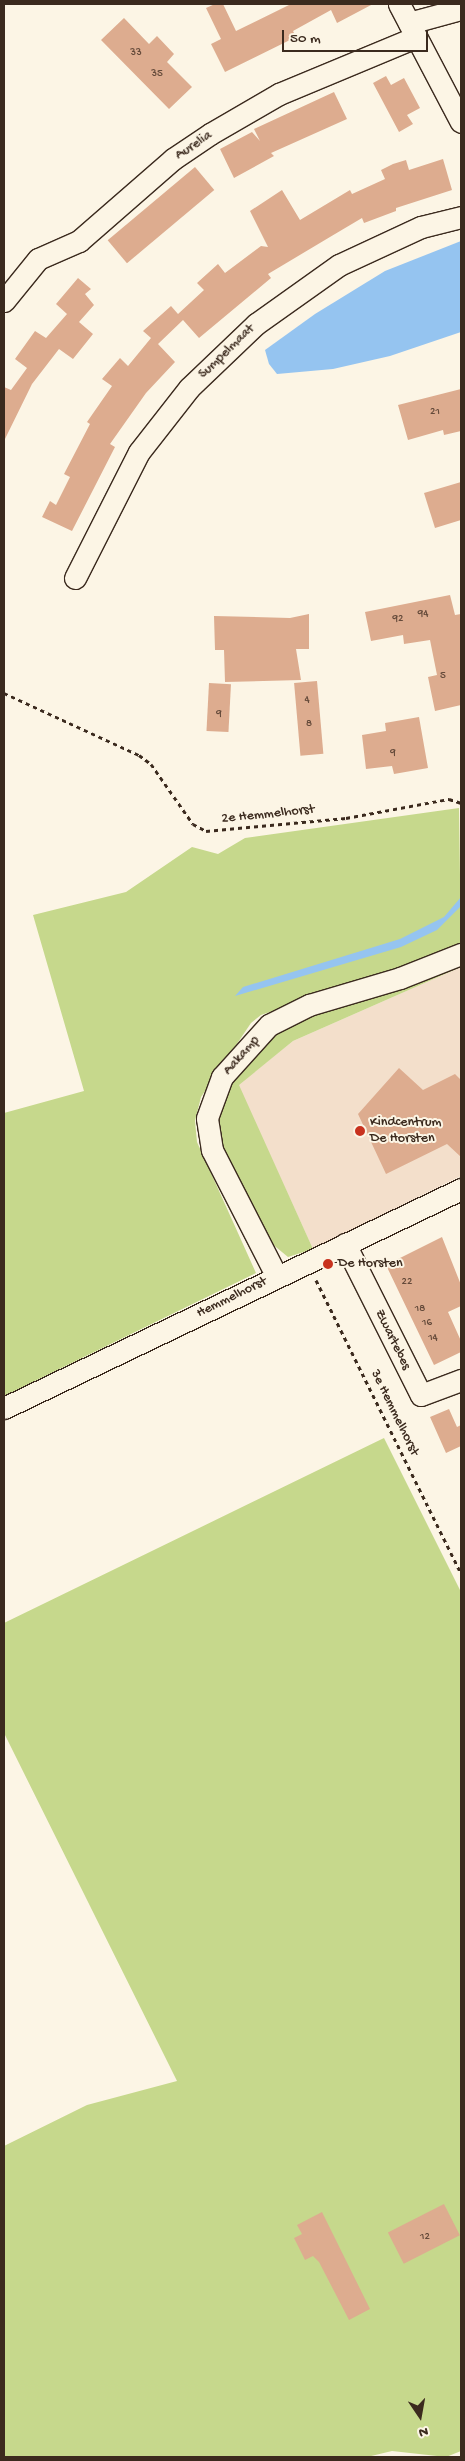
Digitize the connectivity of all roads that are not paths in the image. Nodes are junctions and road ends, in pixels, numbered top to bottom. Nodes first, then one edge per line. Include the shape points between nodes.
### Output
1 (398, 4) edge
2 (461, 9) edge
3 (413, 30) junction
4 (461, 122) edge
5 (461, 217) edge
6 (4, 301) edge
7 (75, 578) dead end
8 (461, 954) edge
9 (461, 1189) edge
10 (345, 1244) junction
11 (277, 1276) junction
12 (461, 1380) edge
13 (4, 1408) edge

1 - 3 street
2 - 3 street, Aurelia
3 - 4 street
3 - 6 street, Aurelia via 279,94 210,134 173,159 79,241 38,259
5 - 7 street, Sumpelmaat via 421,228 339,266 256,324 189,388 139,452
8 - 11 street, Aakamp via 400,978 309,1006 269,1024 222,1077 207,1118 212,1150
9 - 10 street, Hemmelhorst
10 - 11 street, Hemmelhorst
10 - 12 street, Zwartebes via 421,1395
11 - 13 street, Hemmelhorst

